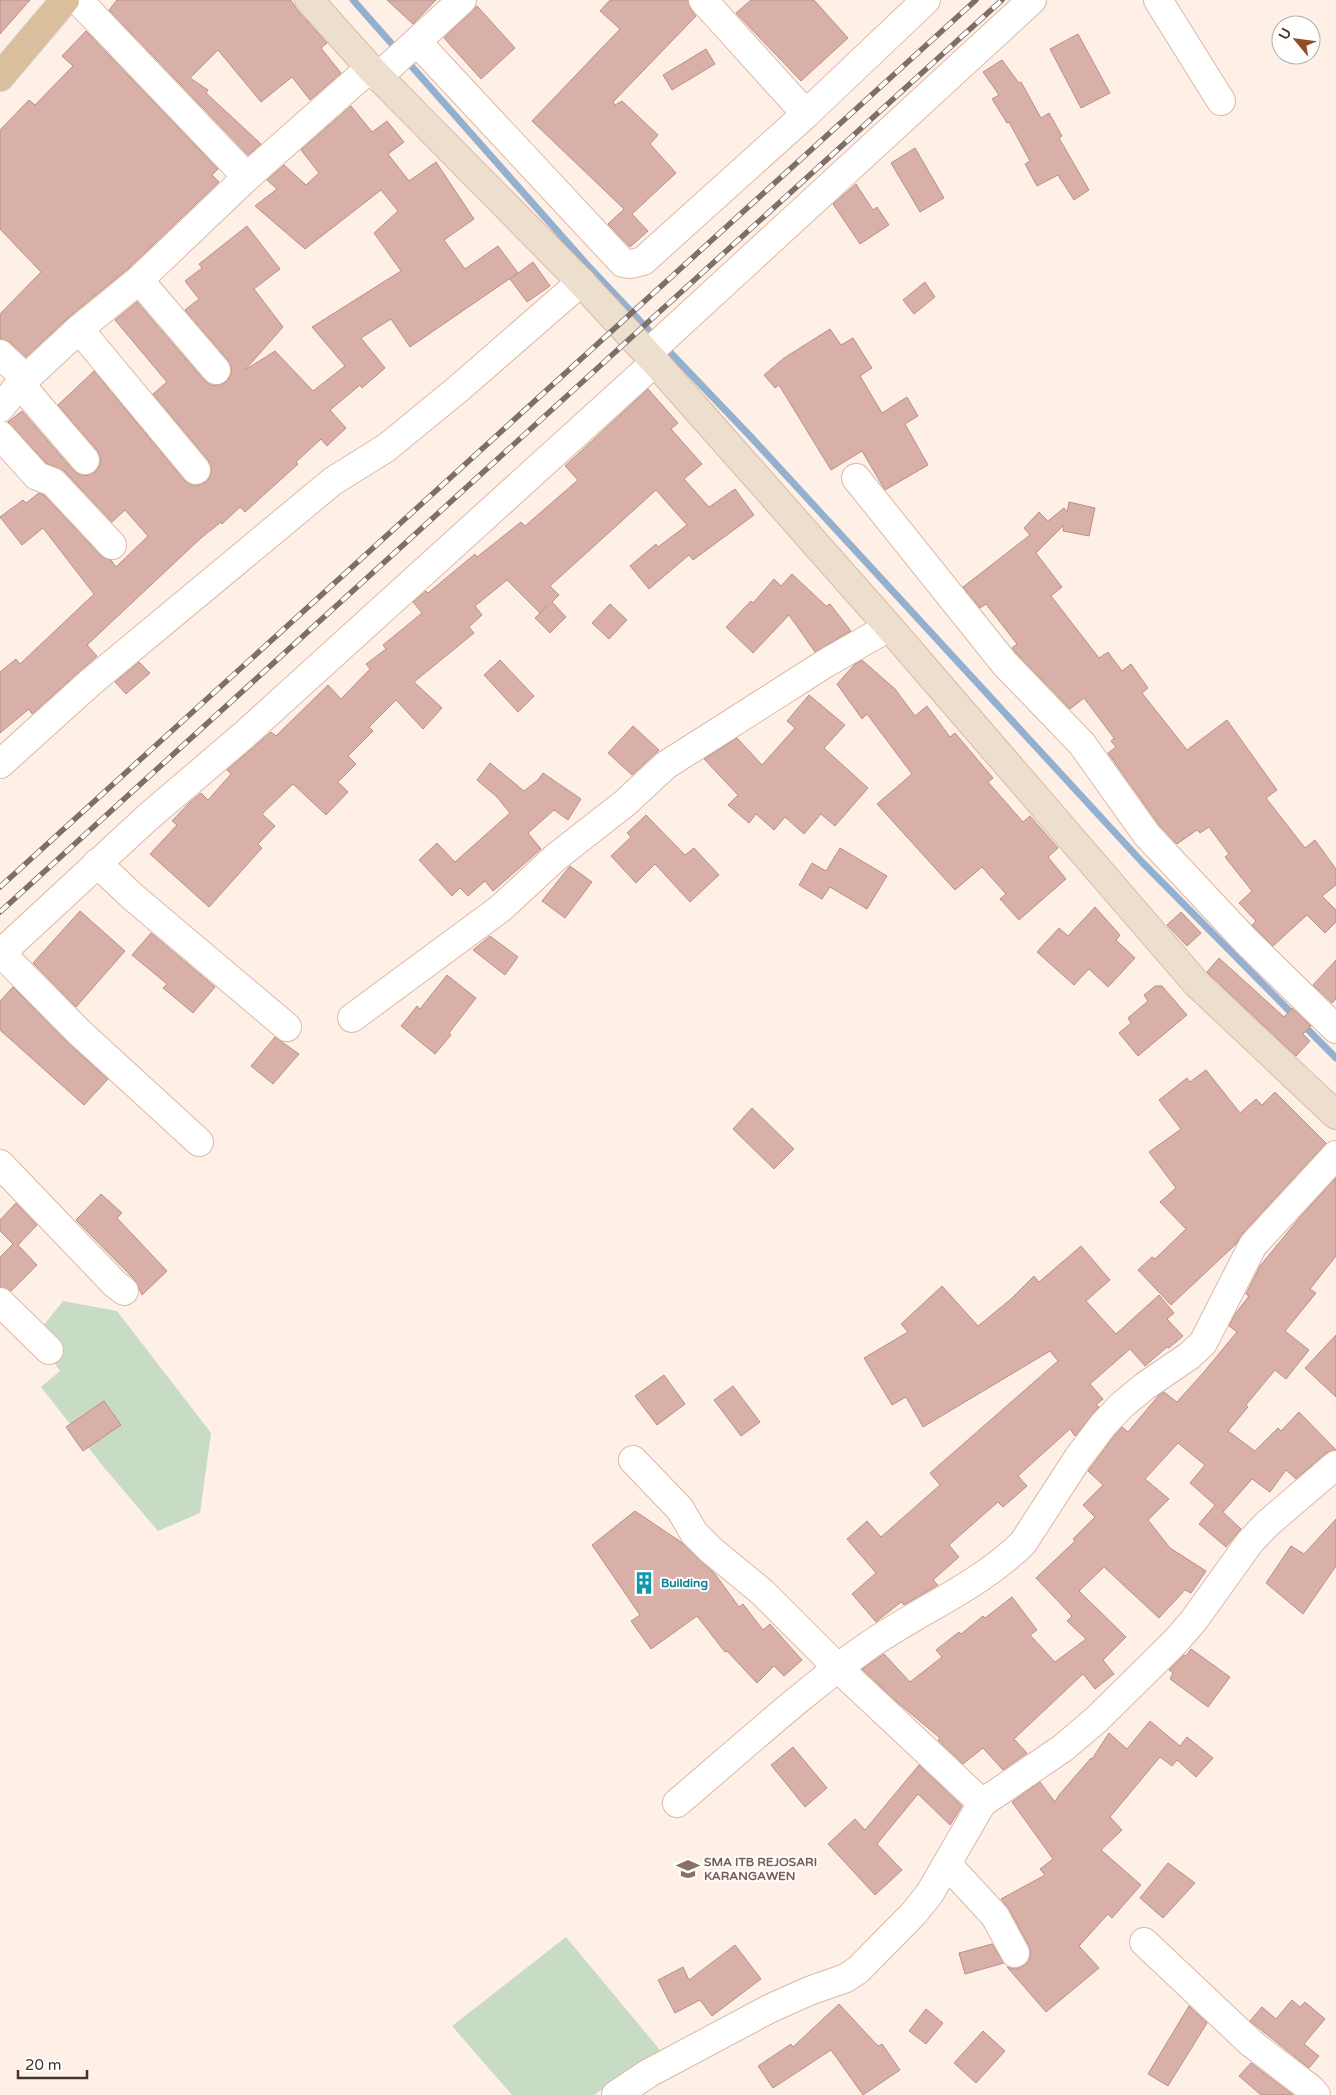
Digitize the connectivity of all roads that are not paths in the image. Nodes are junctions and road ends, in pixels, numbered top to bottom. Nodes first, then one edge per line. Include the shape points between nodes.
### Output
1 (66, 0) edge
2 (78, 0) edge
3 (309, 0) edge
4 (462, 0) edge
5 (704, 0) edge
6 (926, 0) edge
7 (1032, 0) edge
8 (1158, 0) edge
9 (394, 60) junction
10 (0, 77) edge
11 (1220, 101) dead end
12 (806, 114) junction
13 (247, 177) junction
14 (139, 280) junction
15 (581, 282) junction
16 (79, 329) junction
17 (659, 347) junction
18 (0, 354) edge
19 (216, 370) dead end
20 (23, 381) junction
21 (0, 408) edge
22 (0, 435) edge
23 (85, 460) dead end
24 (196, 470) dead end
25 (856, 478) dead end
26 (112, 545) dead end
27 (889, 627) junction
28 (0, 764) edge
29 (97, 863) junction
30 (1, 953) edge
31 (352, 1018) dead end
32 (287, 1027) dead end
33 (1336, 1029) edge
34 (1336, 1115) edge
35 (200, 1142) dead end
36 (1336, 1155) edge
37 (0, 1164) edge
38 (124, 1291) dead end
39 (0, 1302) edge
40 (49, 1350) dead end
41 (633, 1460) dead end
42 (1336, 1465) edge
43 (838, 1668) junction
44 (678, 1803) dead end
45 (982, 1803) junction
46 (947, 1864) junction
47 (1144, 1942) dead end
48 (1016, 1953) dead end
49 (616, 2095) edge
50 (1316, 2095) edge

1 - 10 main road
2 - 13 street
3 - 9 main road
4 - 9 street
5 - 12 street
6 - 12 street
7 - 17 street
8 - 11 street
9 - 12 street via 623,263 643,261
9 - 13 street
9 - 15 main road
13 - 14 street
14 - 16 street
14 - 19 street
15 - 17 main road
15 - 28 street via 386,448 333,481 92,681
16 - 20 street
16 - 24 street
17 - 27 main road
17 - 29 street via 244,734
18 - 20 street
20 - 21 street
20 - 23 street
22 - 26 street via 37,476 53,482
25 - 33 street via 1005,664 1082,744 1147,835 1246,941
27 - 31 street via 826,663 666,765 556,856 501,908
27 - 34 main road via 1196,983
29 - 30 street
29 - 32 street
30 - 35 street via 79,1032
36 - 43 street via 1253,1245 1202,1343 1122,1405 1103,1425 1023,1542 1001,1564 972,1584 874,1642
37 - 38 street
39 - 40 street
41 - 43 street via 680,1509 694,1533 762,1592
42 - 45 street via 1250,1542 1176,1641 1098,1719 1063,1748
43 - 44 street
43 - 45 street
45 - 46 street
46 - 48 street via 995,1916
46 - 49 street via 914,1913 852,1974 769,2009 649,2073
47 - 50 street via 1250,2044

